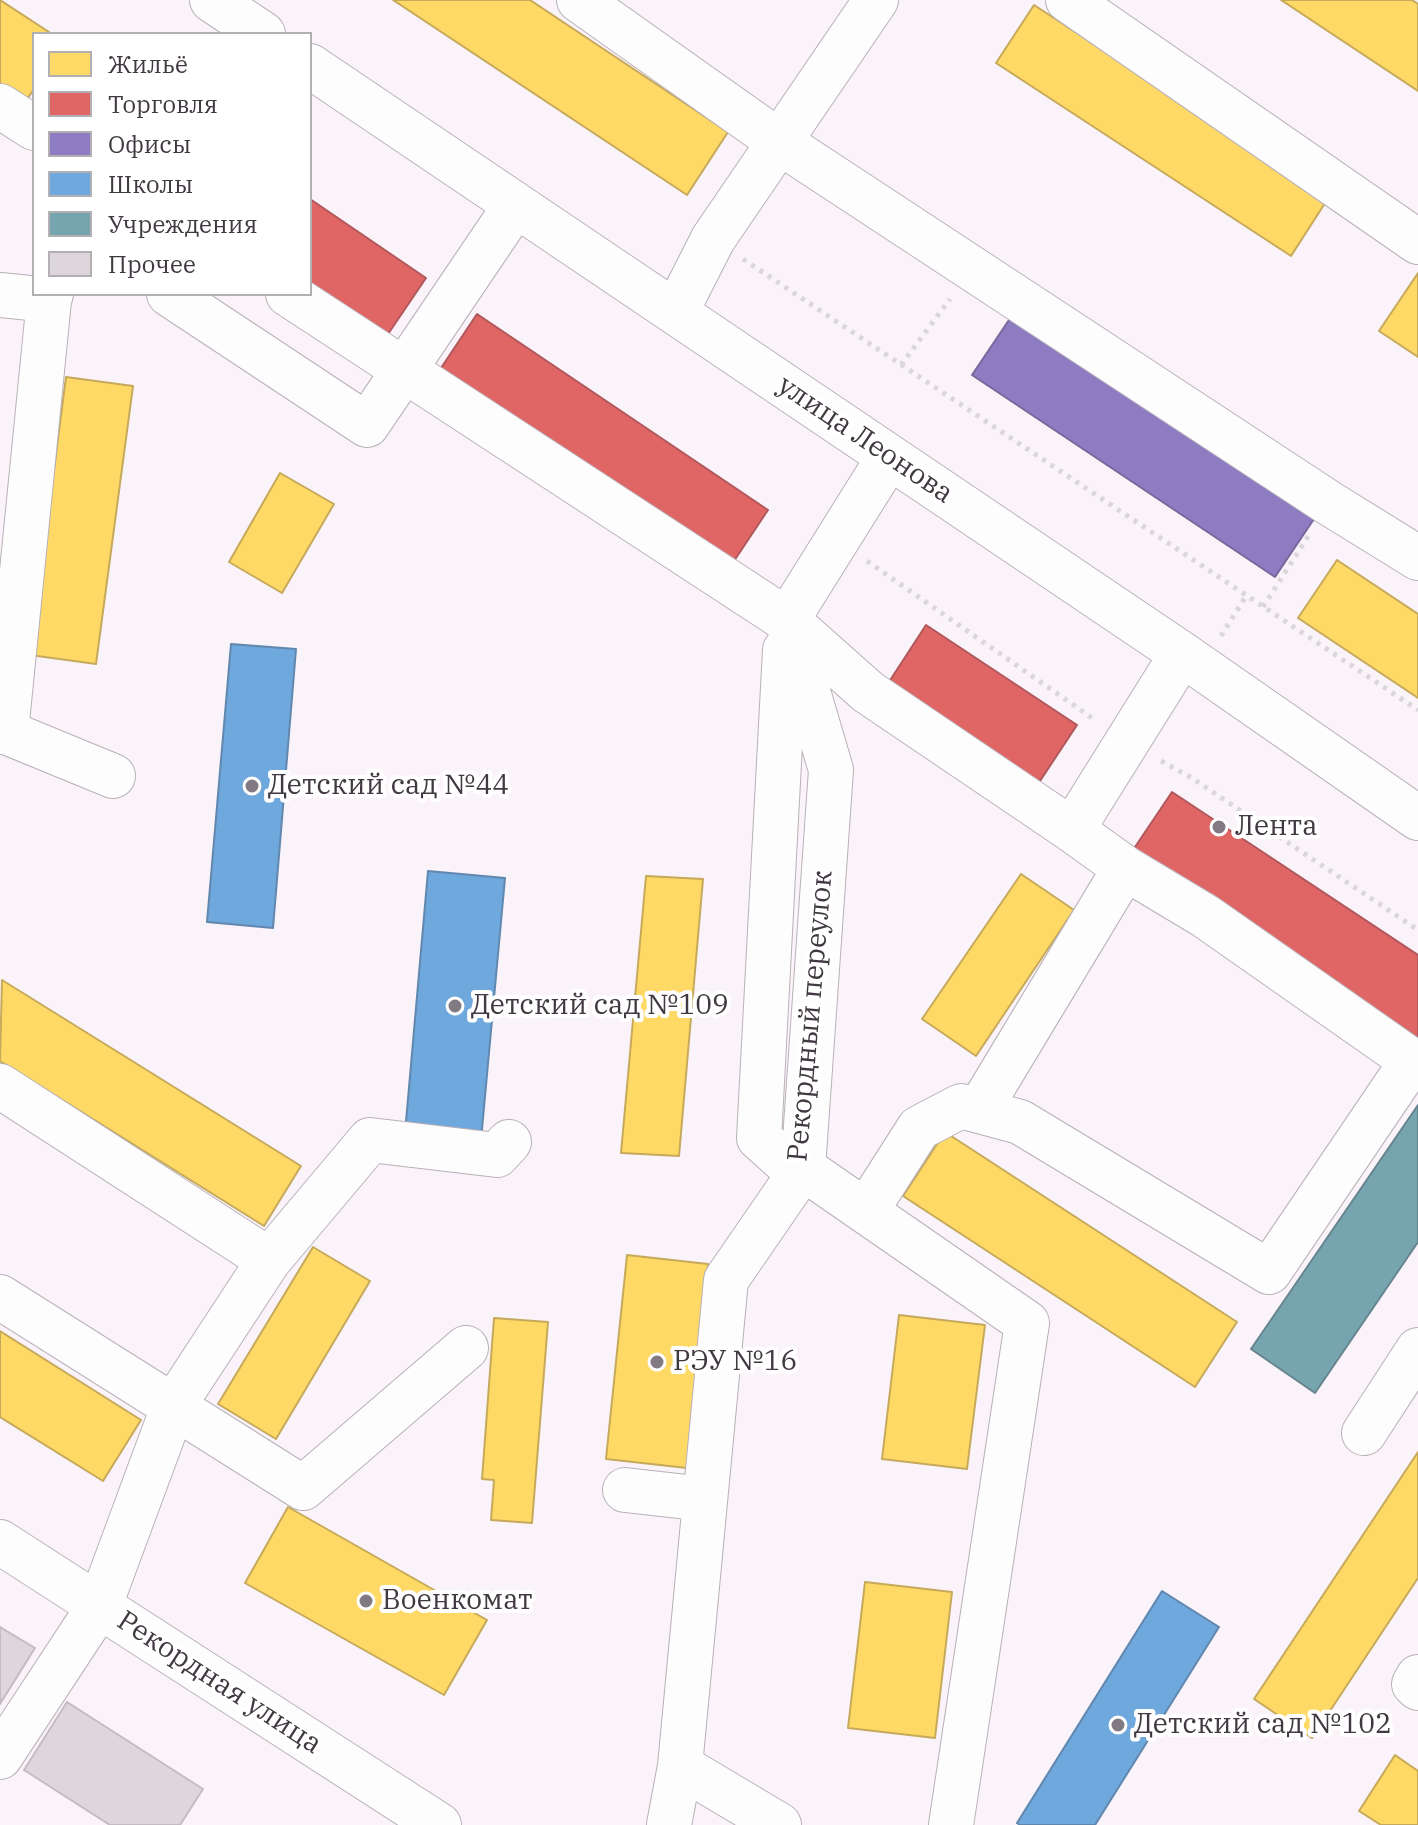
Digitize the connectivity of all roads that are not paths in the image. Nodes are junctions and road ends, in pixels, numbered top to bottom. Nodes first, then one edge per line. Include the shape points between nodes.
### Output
1 (212, 0) edge
2 (579, 0) edge
3 (876, 0) edge
4 (1068, 0) edge
5 (260, 32) edge
6 (312, 67) edge
7 (0, 106) edge
8 (32, 127) edge
9 (781, 143) junction
10 (515, 206) junction
11 (1418, 242) edge
12 (0, 295) edge
13 (172, 296) edge
14 (291, 296) edge
15 (50, 297) edge
16 (676, 312) junction
17 (403, 369) junction
18 (889, 457) junction
19 (1418, 558) edge
20 (787, 620) junction
21 (1182, 654) junction
22 (3, 732) edge
23 (831, 770) junction
24 (113, 776) dead end
25 (1418, 818) edge
26 (1072, 830) junction
27 (774, 832) junction
28 (1125, 868) junction
29 (0, 1086) edge
30 (979, 1110) junction
31 (509, 1142) dead end
32 (801, 1171) junction
33 (866, 1211) junction
34 (269, 1260) junction
35 (0, 1297) edge
36 (466, 1348) dead end
37 (1418, 1350) edge
38 (174, 1405) junction
39 (1364, 1433) dead end
40 (625, 1490) dead end
41 (705, 1499) junction
42 (0, 1542) edge
43 (100, 1605) junction
44 (1418, 1677) edge
45 (1418, 1688) edge
46 (0, 1757) edge
47 (680, 1766) junction
48 (439, 1825) edge
49 (669, 1825) edge
50 (779, 1825) edge
51 (951, 1825) edge

1 - 5 street
2 - 9 street
3 - 9 street
4 - 11 street
6 - 10 street, улица Леонова
7 - 8 street
9 - 16 street via 713,239
9 - 19 street
10 - 16 street, улица Леонова
10 - 17 street
12 - 15 street
13 - 17 street via 367,425
14 - 17 street
15 - 22 street
16 - 18 street, улица Леонова
17 - 20 street
18 - 20 street
18 - 21 street, улица Леонова
20 - 23 street, Рекордный переулок
20 - 26 street via 868,692
20 - 27 street
21 - 25 street, улица Леонова
21 - 26 street
22 - 24 street
23 - 27 street
23 - 32 street, Рекордный переулок
26 - 28 street
27 - 32 street via 759,1138
28 - 30 street
28 - 30 street via 1205,916 1412,1061 1269,1272 1020,1122
29 - 34 street
30 - 33 street via 961,1106 919,1128
31 - 34 street via 497,1155 370,1140
32 - 33 street
32 - 41 street, Рекордный переулок via 726,1280
33 - 51 street via 1027,1323
34 - 38 street
35 - 38 street
36 - 38 street via 303,1488
37 - 39 street
38 - 43 street
40 - 41 street
41 - 47 street, Рекордный переулок
42 - 43 street, Рекордная улица
43 - 46 street
43 - 48 street, Рекордная улица
44 - 45 street
47 - 49 street, Рекордный переулок
47 - 50 street

